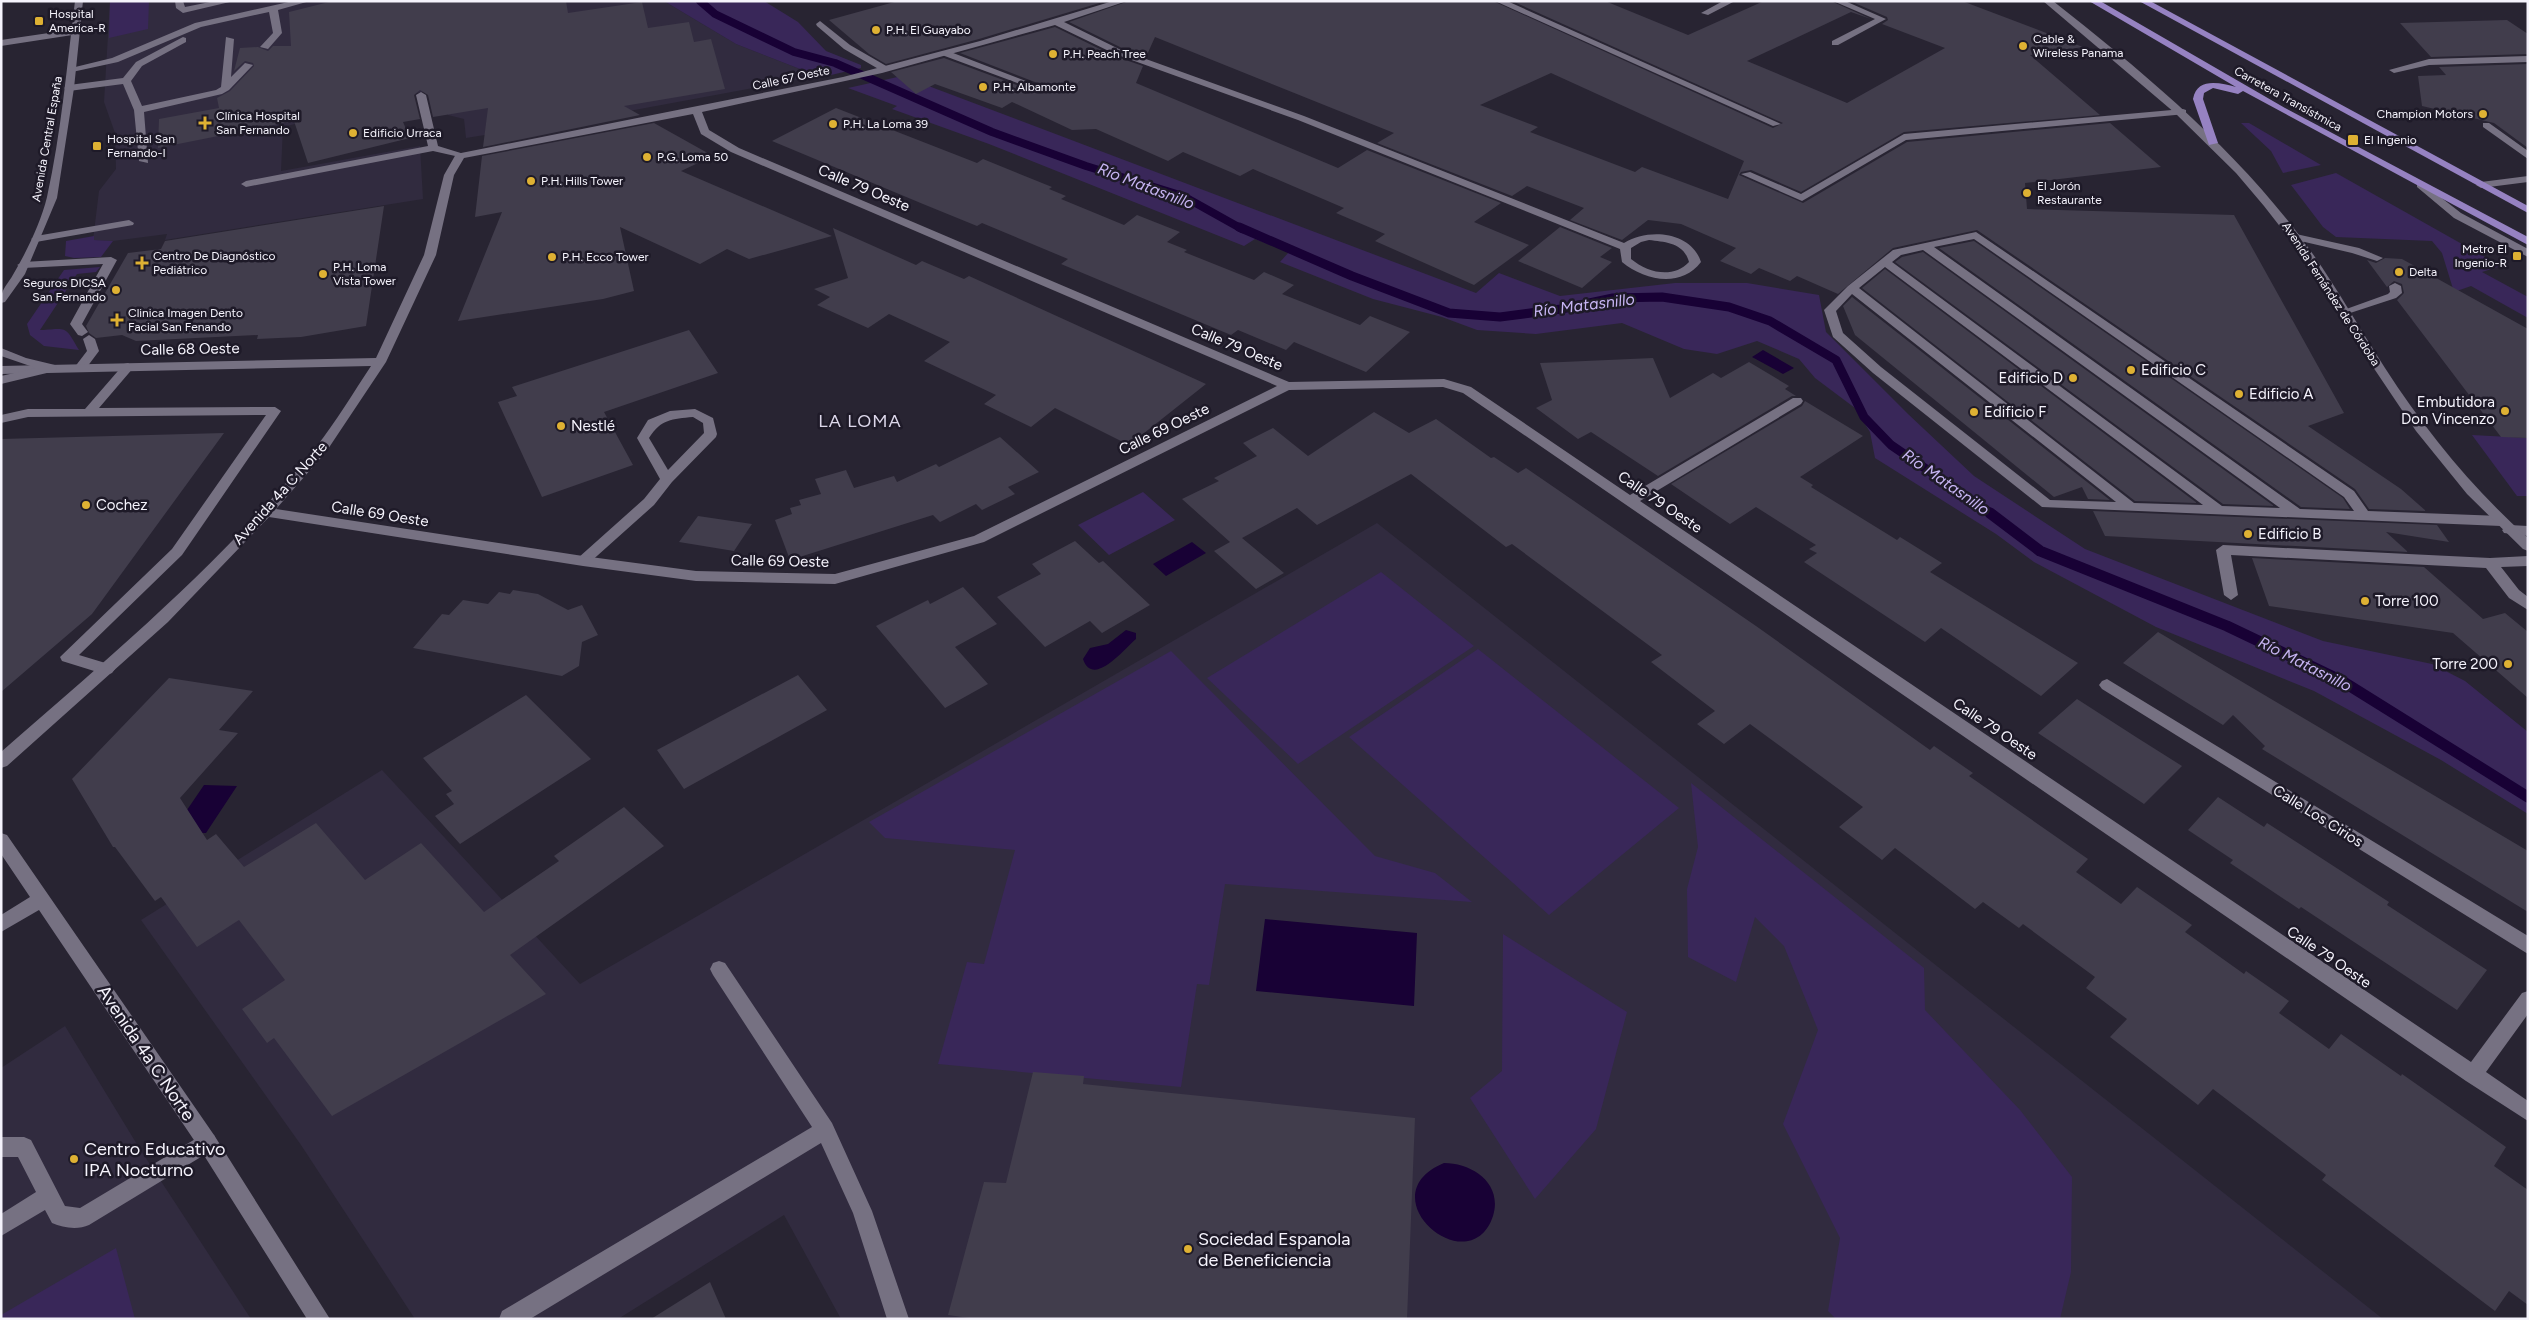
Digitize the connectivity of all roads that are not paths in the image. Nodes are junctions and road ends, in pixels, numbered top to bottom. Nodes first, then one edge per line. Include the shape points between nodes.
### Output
1 (79, 1) edge
2 (179, 1) edge
3 (230, 1) edge
4 (306, 1) edge
5 (1122, 1) edge
6 (1499, 1) edge
7 (1731, 1) edge
8 (1837, 1) edge
9 (2047, 1) edge
10 (2093, 1) edge
11 (2143, 1) edge
12 (273, 8) junction
13 (1705, 13) dead end
14 (235, 17) junction
15 (1057, 22) junction
16 (820, 24) dead end
17 (76, 32) junction
18 (229, 39) dead end
19 (1, 43) edge
20 (1835, 43) dead end
21 (265, 47) dead end
22 (945, 53) junction
23 (2528, 59) edge
24 (248, 65) dead end
25 (72, 69) junction
26 (881, 70) junction
27 (2394, 70) dead end
28 (126, 81) junction
29 (1034, 86) dead end
30 (69, 88) junction
31 (226, 88) junction
32 (421, 95) dead end
33 (2258, 96) junction
34 (139, 110) junction
35 (697, 111) junction
36 (2183, 112) junction
37 (1776, 124) dead end
38 (2486, 125) dead end
39 (2213, 143) junction
40 (432, 148) junction
41 (460, 156) junction
42 (2528, 156) edge
43 (144, 161) dead end
44 (1746, 174) dead end
45 (2528, 179) edge
46 (246, 184) dead end
47 (2480, 185) junction
48 (2422, 186) junction
49 (2528, 210) edge
50 (129, 224) dead end
51 (2296, 237) junction
52 (36, 239) junction
53 (2528, 242) edge
54 (1925, 246) junction
55 (1625, 248) junction
56 (2528, 254) edge
57 (2377, 258) dead end
58 (1884, 262) junction
59 (23, 265) junction
60 (2395, 286) dead end
61 (1852, 288) junction
62 (1, 300) edge
63 (2344, 312) junction
64 (1, 352) edge
65 (380, 362) junction
66 (128, 367) junction
67 (51, 368) junction
68 (80, 368) junction
69 (1, 370) edge
70 (1, 380) edge
71 (1287, 386) junction
72 (1797, 400) dead end
73 (89, 412) junction
74 (1, 419) edge
75 (667, 479) junction
76 (1630, 501) junction
77 (2131, 507) junction
78 (2218, 510) junction
79 (266, 512) junction
80 (2296, 513) junction
81 (2364, 516) junction
82 (2505, 526) junction
83 (2528, 531) edge
84 (2528, 546) edge
85 (2528, 560) edge
86 (582, 561) junction
87 (2490, 563) junction
88 (2231, 595) dead end
89 (2528, 605) edge
90 (107, 669) junction
91 (2107, 685) dead end
92 (1, 762) edge
93 (1, 840) edge
94 (41, 900) junction
95 (1, 924) edge
96 (2528, 946) edge
97 (719, 969) dead end
98 (2528, 999) edge
99 (2474, 1075) junction
100 (2528, 1112) edge
101 (825, 1130) junction
102 (207, 1142) junction
103 (1, 1147) edge
104 (49, 1196) junction
105 (1, 1226) edge
106 (319, 1319) edge
107 (510, 1319) edge
108 (898, 1319) edge

1 - 17 street, Avenida Central España
2 - 3 street via 183,10
4 - 12 street
5 - 15 street, Calle 67 Oeste
6 - 37 street
7 - 13 street
8 - 20 street via 1882,19
9 - 36 street, Avenida Fernández de Córdoba
10 - 33 main road, Carretera Transístmica
11 - 47 main road, Carretera Transístmica
12 - 14 street
12 - 21 street via 278,32
14 - 25 street via 175,33 115,60
14 - 28 street via 152,55 139,64
15 - 22 street, Calle 67 Oeste
15 - 55 street via 1118,52 1301,118
16 - 26 street
17 - 19 street
17 - 25 street, Avenida Central España
18 - 31 street
22 - 26 street, Calle 67 Oeste
22 - 29 street
23 - 27 street via 2429,62
24 - 31 street
25 - 30 street, Avenida Central España
26 - 35 street, Calle 67 Oeste
28 - 30 street
28 - 34 street
30 - 52 street, Avenida Central España via 52,198
31 - 34 street via 182,102
32 - 40 street
33 - 39 main road via 2216,86 2201,88 2198,99
33 - 48 main road, Carretera Transístmica
34 - 43 street
35 - 41 street, Calle 67 Oeste
35 - 71 street, Calle 79 Oeste via 705,132 735,150
36 - 39 street, Avenida Fernández de Córdoba
36 - 44 street via 1904,137 1802,198
38 - 42 street
39 - 51 street, Avenida Fernández de Córdoba via 2251,182
40 - 41 street
40 - 46 street
41 - 65 street, Avenida 4a C Norte via 449,175 430,255
45 - 47 street
47 - 49 main road, Carretera Transístmica
48 - 53 main road, Carretera Transístmica
48 - 56 street via 2433,199 2454,214
50 - 52 street
51 - 57 street
51 - 63 street, Avenida Fernández de Córdoba
52 - 59 street, Avenida Central España
54 - 58 street via 1897,252
54 - 80 street
54 - 81 street via 1976,235 2349,494
55 - 55 street via 1626,260 1641,271 1652,274 1664,276 1685,272 1695,262 1689,249 1671,240 1638,239
58 - 61 street
58 - 78 street
59 - 62 street, Avenida Central España
59 - 68 street via 111,260 76,324 86,335 93,351
60 - 63 street via 2396,293 2392,296
61 - 77 street
61 - 77 street via 1830,310 1837,334 1877,370 2047,504
63 - 82 street, Avenida Fernández de Córdoba via 2391,386 2436,447
64 - 67 street
65 - 66 street, Calle 68 Oeste
65 - 79 street, Avenida 4a C Norte via 321,449
66 - 68 street, Calle 68 Oeste
66 - 73 street
67 - 68 street, Calle 68 Oeste
67 - 69 street, Calle 68 Oeste
67 - 70 street
71 - 76 street, Calle 79 Oeste via 1444,383 1467,390
71 - 86 street, Calle 69 Oeste via 979,539 835,579 696,576
72 - 76 street
73 - 74 street via 28,413
73 - 90 street via 275,411 176,552 67,656
75 - 75 street via 711,434 709,421 694,413 670,415 652,423 643,438
75 - 86 street via 649,502
76 - 99 street, Calle 79 Oeste
77 - 78 street
78 - 80 street
79 - 86 street, Calle 69 Oeste
79 - 90 street, Avenida 4a C Norte via 163,618
80 - 81 street
81 - 82 street
82 - 83 street
82 - 84 street, Avenida Fernández de Córdoba
85 - 87 street
87 - 88 street via 2223,550
87 - 89 street via 2514,594
90 - 92 street, Avenida 4a C Norte
91 - 96 street, Calle Los Cirios
93 - 94 street, Avenida 4a C Norte
94 - 95 street
94 - 102 street, Avenida 4a C Norte
97 - 101 street
98 - 99 street
99 - 100 street, Calle 79 Oeste
101 - 107 street
101 - 108 street via 862,1211
102 - 104 street via 82,1218 58,1216
102 - 106 street, Avenida 4a C Norte
103 - 104 street via 24,1147
104 - 105 street

